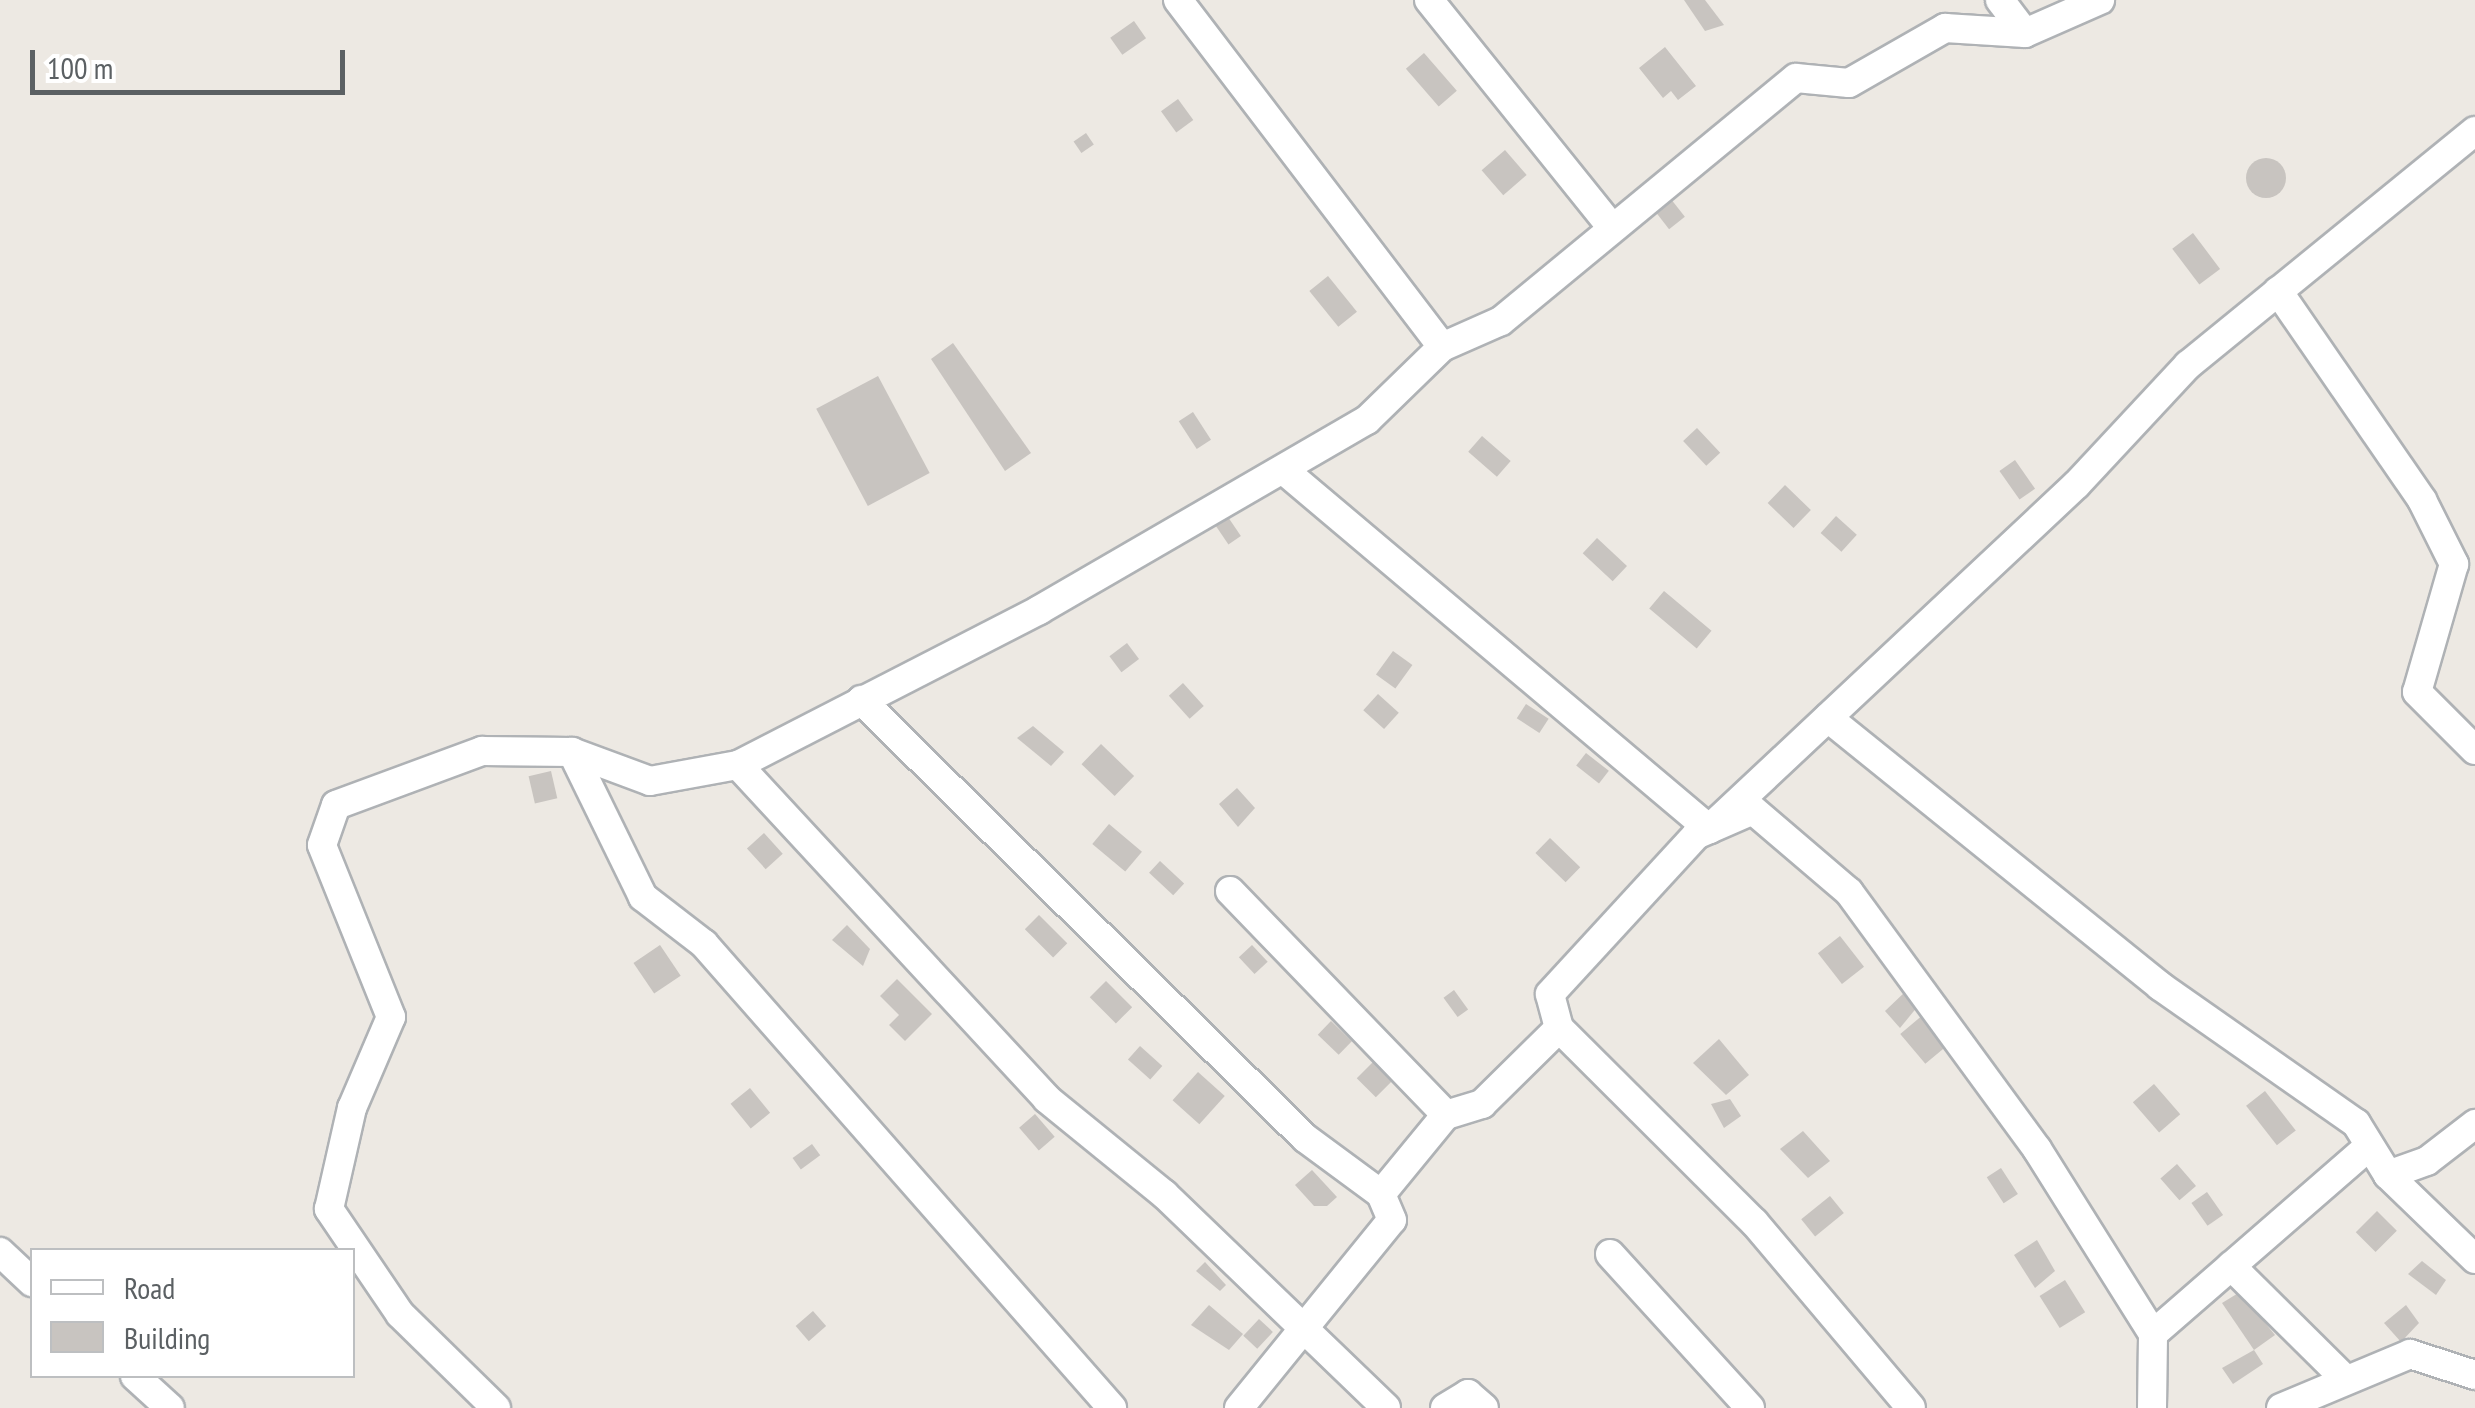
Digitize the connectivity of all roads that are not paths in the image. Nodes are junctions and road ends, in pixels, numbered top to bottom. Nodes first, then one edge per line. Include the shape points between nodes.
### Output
1 (1178, 0) edge
2 (1429, 0) edge
3 (2000, 0) edge
4 (2100, 0) edge
5 (2025, 32) junction
6 (2475, 131) edge
7 (1609, 224) junction
8 (2278, 291) junction
9 (1442, 347) junction
10 (1286, 472) junction
11 (861, 700) junction
12 (1828, 718) junction
13 (2475, 750) edge
14 (572, 752) junction
15 (738, 765) junction
16 (1708, 829) junction
17 (1230, 891) dead end
18 (1559, 1028) junction
19 (1446, 1115) junction
20 (2475, 1124) edge
21 (2370, 1146) junction
22 (2388, 1175) junction
23 (1381, 1194) junction
24 (0, 1252) edge
25 (1610, 1254) dead end
26 (2475, 1259) edge
27 (2231, 1266) junction
28 (30, 1280) edge
29 (1306, 1325) junction
30 (2153, 1334) junction
31 (2475, 1375) edge
32 (2342, 1376) junction
33 (137, 1378) edge
34 (170, 1408) edge
35 (496, 1408) edge
36 (1112, 1408) edge
37 (1239, 1408) edge
38 (1386, 1408) edge
39 (1444, 1408) edge
40 (1484, 1408) edge
41 (1750, 1408) edge
42 (1911, 1408) edge
43 (2152, 1408) edge
44 (2281, 1408) edge

1 - 9 street
2 - 7 street
3 - 5 street
4 - 5 street
5 - 7 street via 1945,28 1850,83 1796,78
6 - 8 street
7 - 9 street via 1501,321
8 - 12 street via 2188,365 2078,484
8 - 13 street via 2422,500 2454,564 2417,692
9 - 10 street via 1367,420
10 - 11 street
10 - 16 street
11 - 15 street
11 - 23 street via 1306,1138
12 - 16 street
12 - 21 street via 2160,986 2356,1123
14 - 15 street via 650,781
14 - 35 street via 482,751 336,805 322,844 391,1017 352,1108 329,1209 400,1314
14 - 36 street via 643,897 704,944
15 - 29 street via 1047,1099
16 - 18 street via 1550,994
16 - 30 street via 1753,810 1849,892 2037,1149
17 - 19 street
18 - 19 street via 1482,1104
18 - 42 street via 1754,1222
19 - 23 street
20 - 22 street via 2426,1161
21 - 22 street
21 - 27 street
22 - 26 street
23 - 29 street via 1392,1220
24 - 28 street
25 - 41 street
27 - 30 street
27 - 32 street
29 - 37 street
29 - 38 street
30 - 43 street
31 - 32 street via 2410,1354
32 - 44 street
33 - 34 street
39 - 40 street via 1468,1394

